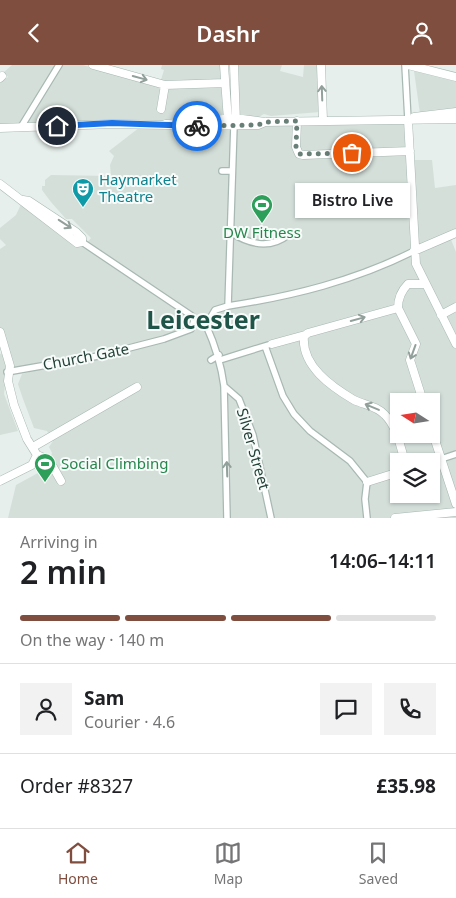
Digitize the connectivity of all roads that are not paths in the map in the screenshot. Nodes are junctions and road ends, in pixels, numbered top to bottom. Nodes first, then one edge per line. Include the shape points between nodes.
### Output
1 (59, 65) edge
2 (93, 65) edge
3 (224, 65) edge
4 (234, 65) edge
5 (321, 65) edge
6 (407, 65) edge
7 (456, 77) edge
8 (225, 83) junction
9 (165, 85) junction
10 (161, 109) dead end
11 (456, 112) edge
12 (456, 119) edge
13 (408, 120) junction
14 (297, 121) junction
15 (323, 121) junction
16 (232, 122) junction
17 (21, 127) junction
18 (4, 128) edge
19 (0, 132) edge
20 (410, 151) junction
21 (222, 171) dead end
22 (232, 171) junction
23 (0, 184) edge
24 (230, 232) junction
25 (456, 233) edge
26 (288, 235) dead end
27 (82, 241) joint
28 (414, 251) junction
29 (425, 284) junction
30 (228, 306) junction
31 (456, 307) edge
32 (398, 308) junction
33 (441, 315) junction
34 (194, 321) junction
35 (206, 325) junction
36 (0, 332) edge
37 (305, 335) junction
38 (269, 344) junction
39 (456, 344) edge
40 (220, 357) junction
41 (211, 360) dead end
42 (4, 373) edge
43 (224, 386) junction
44 (137, 387) dead end
45 (420, 393) edge
46 (436, 443) edge
47 (33, 447) junction
48 (403, 453) edge
49 (37, 455) junction
50 (456, 455) edge
51 (441, 459) junction
52 (390, 475) edge
53 (0, 481) edge
54 (61, 481) dead end
55 (367, 482) junction
56 (456, 504) edge
57 (456, 512) edge
58 (227, 518) edge
59 (271, 518) edge
60 (367, 518) edge
61 (395, 518) edge

1 - 17 street
2 -> 9 street
3 - 8 street
4 - 16 street
15 -> 5 street
6 - 7 street
6 - 13 street
8 - 9 street
8 - 16 street
9 - 10 street
11 - 13 street via 421,115
12 - 13 street
13 - 15 street
13 - 20 street
14 - 15 street
14 - 16 street via 258,125
14 - 20 street via 296,147 303,155
16 - 17 street
16 - 22 street
17 - 18 street
18 - 19 street
20 - 28 street
21 - 22 street
22 - 24 street
23 - 27 street via 76,232
24 - 26 street via 256,244 272,245
24 - 30 street
25 - 28 street
27 - 34 street via 192,316
28 - 29 street
28 - 30 street via 381,268 336,284 296,295
29 - 32 street via 412,283 405,287
29 - 33 street
30 - 35 street via 215,310
31 - 33 street
37 -> 32 street
32 -> 45 street via 416,344 410,360
33 - 39 street
34 - 35 street
34 - 42 street, Church Gate via 191,329 164,339 98,356
35 - 40 street
36 - 42 street via 10,366
37 - 38 street
48 -> 37 street via 396,431 386,415 338,389 314,368 304,346
38 - 40 street
38 - 55 street via 283,396 308,434 341,453
40 - 41 street
40 - 43 street
42 - 47 street via 16,412
58 -> 43 street
43 - 59 street, Silver Street via 239,399 243,409 261,463
44 - 47 street
46 - 51 street
47 - 49 street
49 - 53 street via 32,465
49 - 54 street via 49,460
50 - 51 street
51 - 56 street
52 - 55 street
55 - 60 street
57 - 61 street

